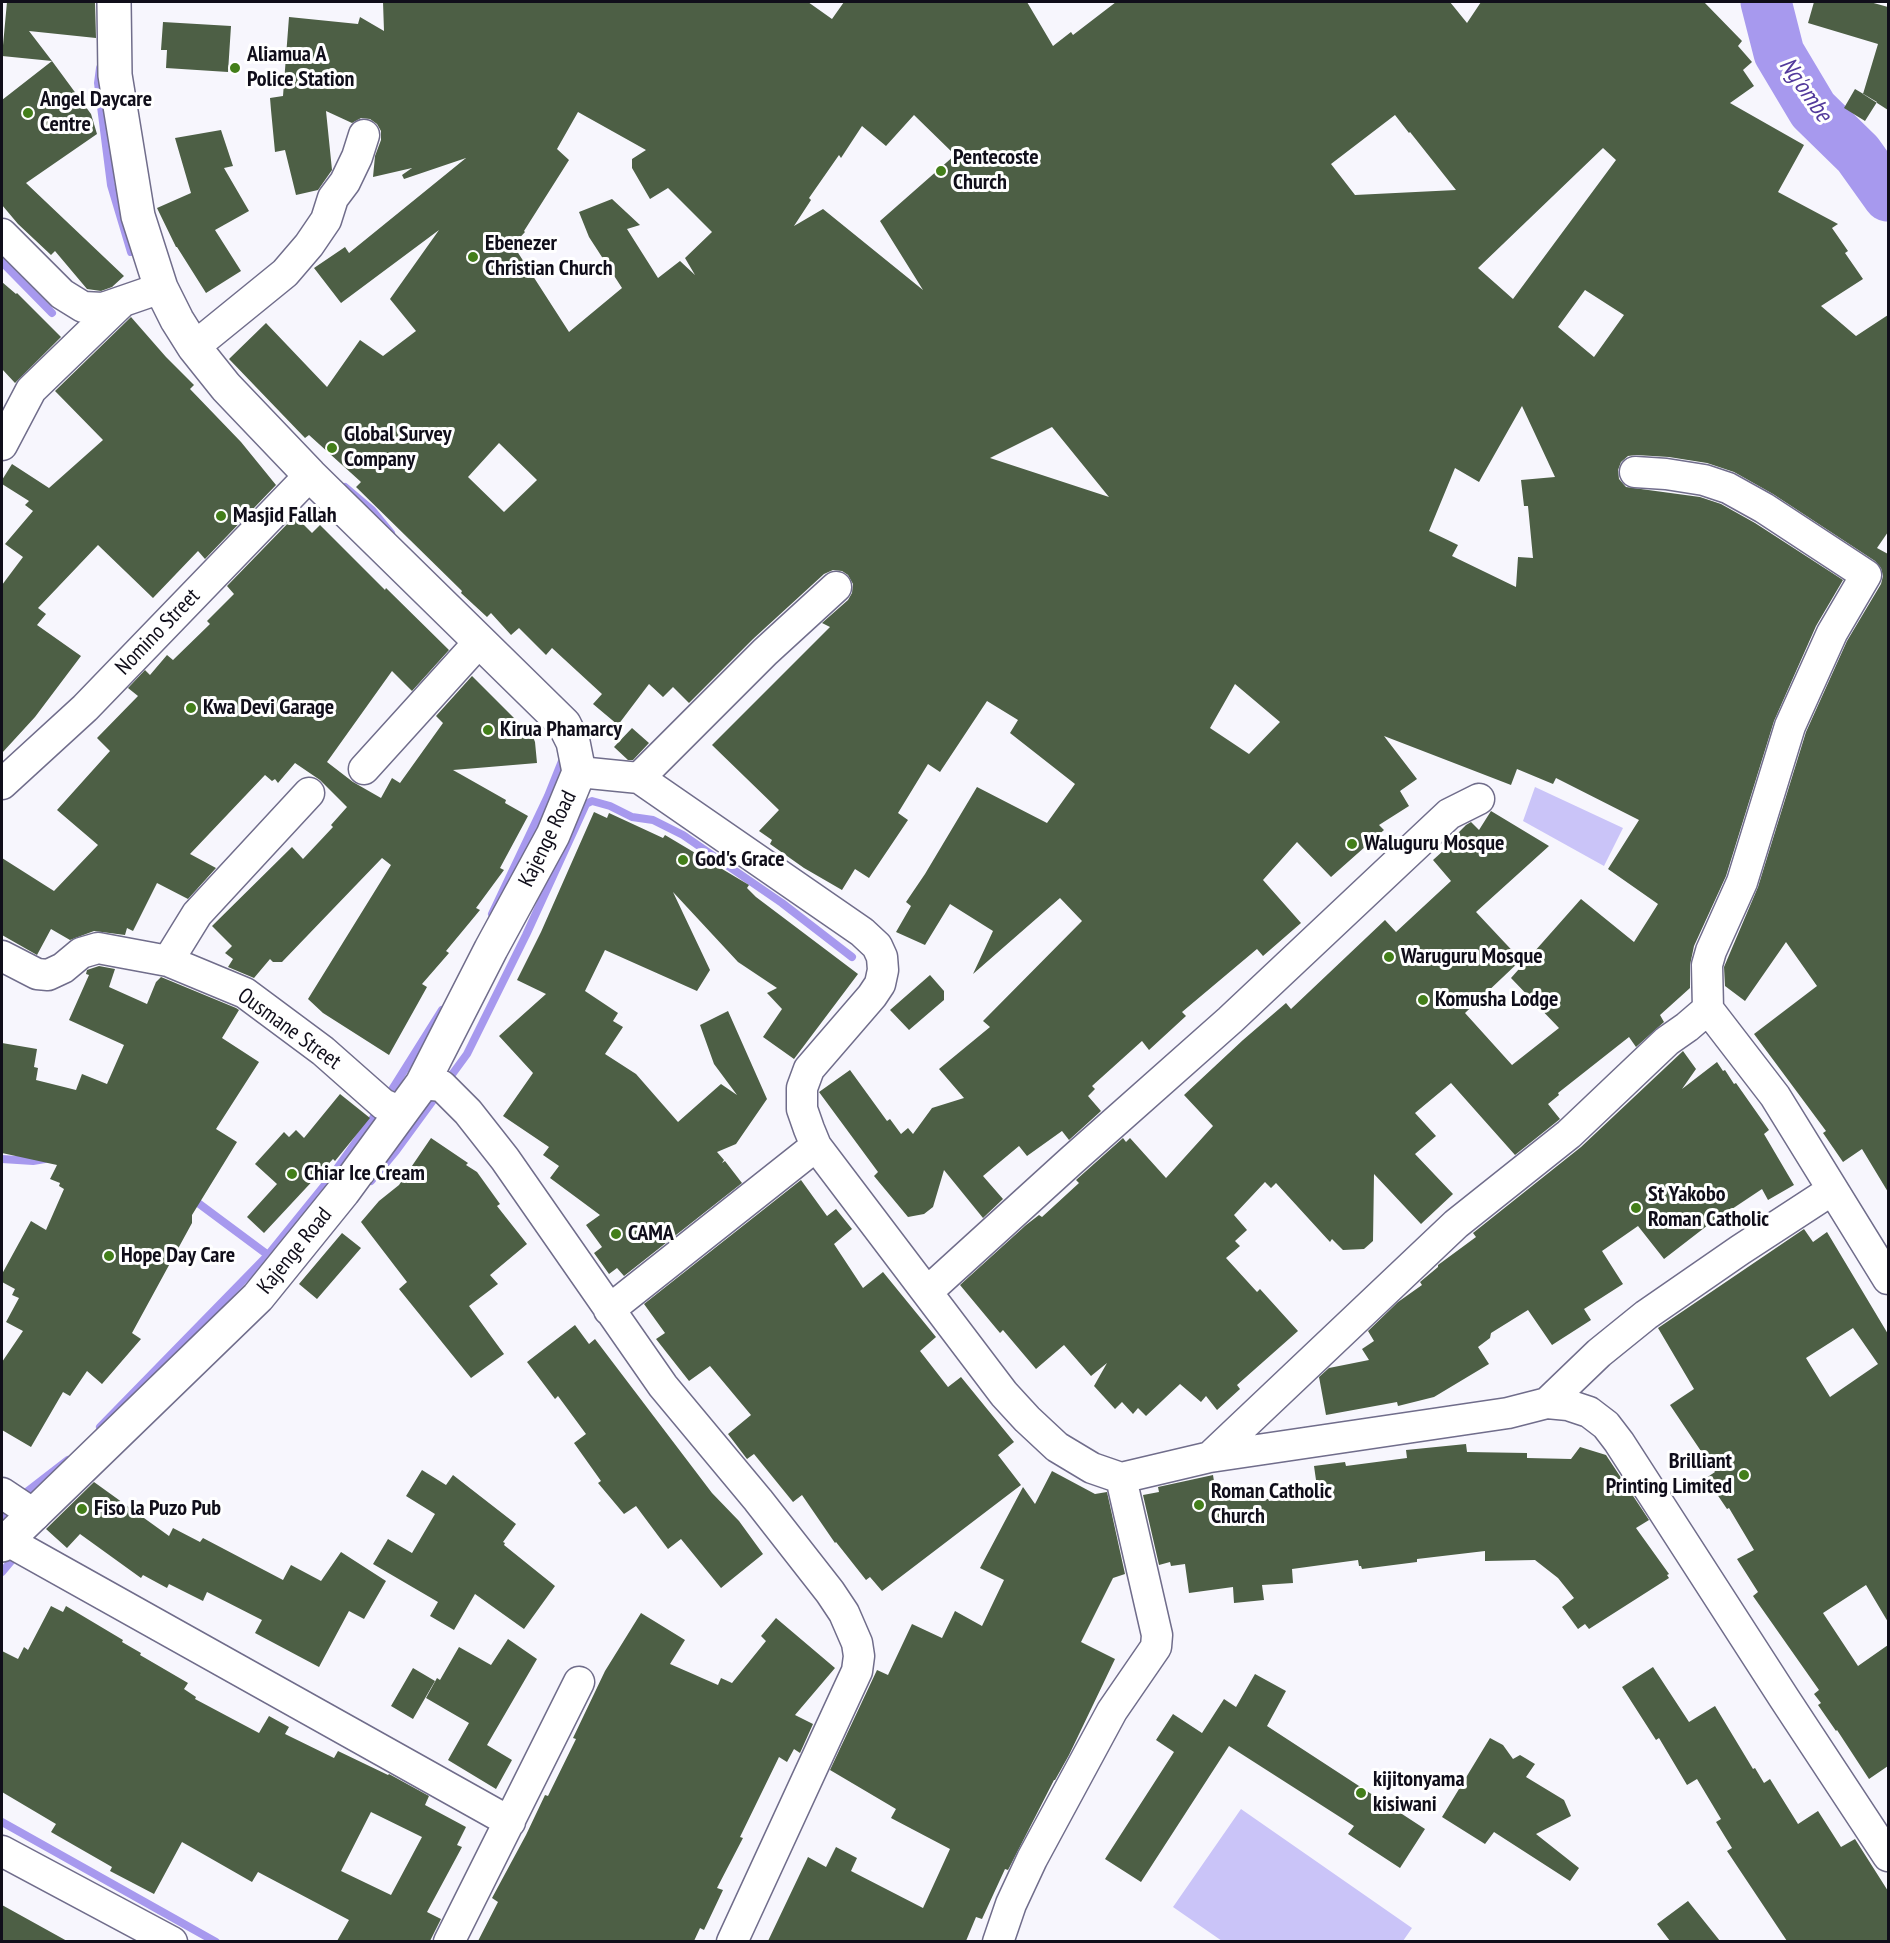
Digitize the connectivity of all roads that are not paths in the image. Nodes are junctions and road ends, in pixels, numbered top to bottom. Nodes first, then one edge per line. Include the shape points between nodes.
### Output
1 (114, 2) edge
2 (364, 135) dead end
3 (2, 234) edge
4 (161, 288) junction
5 (122, 302) junction
6 (194, 347) junction
7 (2, 446) edge
8 (1635, 472) dead end
9 (310, 475) junction
10 (836, 587) dead end
11 (480, 641) junction
12 (364, 769) dead end
13 (579, 772) junction
14 (639, 778) junction
15 (2, 783) edge
16 (309, 793) dead end
17 (1479, 799) dead end
18 (2, 956) edge
19 (168, 961) junction
20 (1708, 1009) junction
21 (422, 1084) junction
22 (401, 1112) junction
23 (816, 1146) junction
24 (1832, 1190) junction
25 (1886, 1272) edge
26 (927, 1292) junction
27 (609, 1310) junction
28 (1547, 1403) junction
29 (1210, 1457) junction
30 (1121, 1478) junction
31 (2, 1493) edge
32 (35, 1515) junction
33 (4, 1542) edge
34 (579, 1682) dead end
35 (510, 1822) junction
36 (2, 1851) edge
37 (1888, 1856) edge
38 (171, 1941) edge
39 (449, 1941) edge
40 (732, 1941) edge
41 (998, 1941) edge

1 - 4 street via 115,75 128,157 138,216
2 - 6 street via 326,220 309,245 285,273
3 - 5 street via 62,294 83,308 103,308
4 - 5 street
4 - 6 street
5 - 7 street via 31,390
6 - 9 street via 226,387
8 - 20 street via 1704,480 1728,488 1866,575 1832,633 1790,726 1742,882 1711,951 1707,965
9 - 11 street
9 - 15 street, Nomino Street via 85,708
10 - 14 street
11 - 12 street
11 - 13 street via 564,724 573,742
13 - 14 street
13 - 21 street, Kajenge Road via 554,835
14 - 23 street via 877,946 882,957 880,984 809,1069 802,1088 802,1109
16 - 19 street via 197,914
17 - 26 street via 1449,814 1230,1020
18 - 19 street, Ousmane Street via 37,974 48,975 81,953 98,948
19 - 22 street, Ousmane Street via 245,993 323,1050 383,1104
20 - 24 street via 1775,1096
20 - 29 street via 1667,1041 1569,1134 1456,1224
21 - 22 street, Kajenge Road
21 - 27 street via 442,1086 468,1113 505,1159
22 - 32 street, Kajenge Road via 343,1192 258,1297
23 - 26 street
23 - 27 street
24 - 25 street
24 - 28 street via 1646,1315
26 - 30 street via 1027,1419 1057,1447 1092,1468
27 - 40 street via 663,1386 830,1592 844,1613 859,1656 857,1671
28 - 29 street via 1508,1413
28 - 37 street via 1589,1412 1619,1442
29 - 30 street
30 - 41 street via 1157,1635 1156,1647 1112,1711 1032,1859
31 - 32 street
32 - 33 street, Kajenge Road
33 - 35 street
34 - 35 street
35 - 39 street
36 - 38 street

